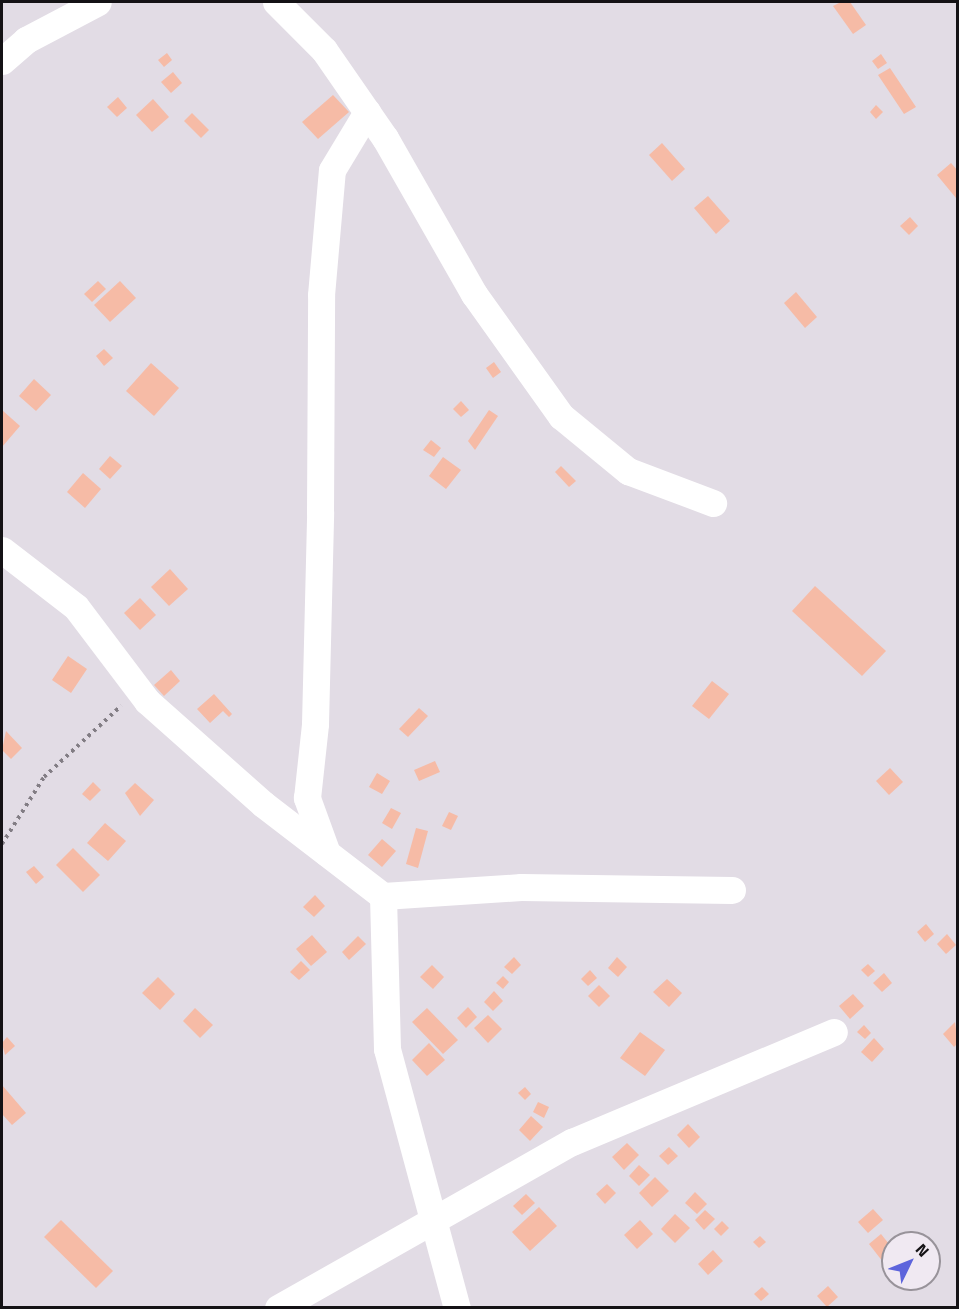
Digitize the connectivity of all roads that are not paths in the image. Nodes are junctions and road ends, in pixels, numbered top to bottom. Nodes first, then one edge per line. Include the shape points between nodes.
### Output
1 (98, 2) edge
2 (276, 2) edge
3 (2, 61) edge
4 (367, 112) junction
5 (713, 503) dead end
6 (2, 550) edge
7 (327, 853) junction
8 (732, 890) dead end
9 (383, 896) junction
10 (834, 1032) dead end
11 (431, 1221) junction
12 (278, 1308) edge
13 (457, 1308) edge

1 - 3 street via 26,40
2 - 4 street via 324,50
4 - 5 street via 474,294 561,416 628,471
4 - 7 street via 332,170 321,295 320,547 315,724 307,798
6 - 7 street via 76,607 139,689 263,804
7 - 9 street
8 - 9 street via 521,886
9 - 11 street via 387,1049
10 - 11 street via 572,1142
11 - 12 street
11 - 13 street

